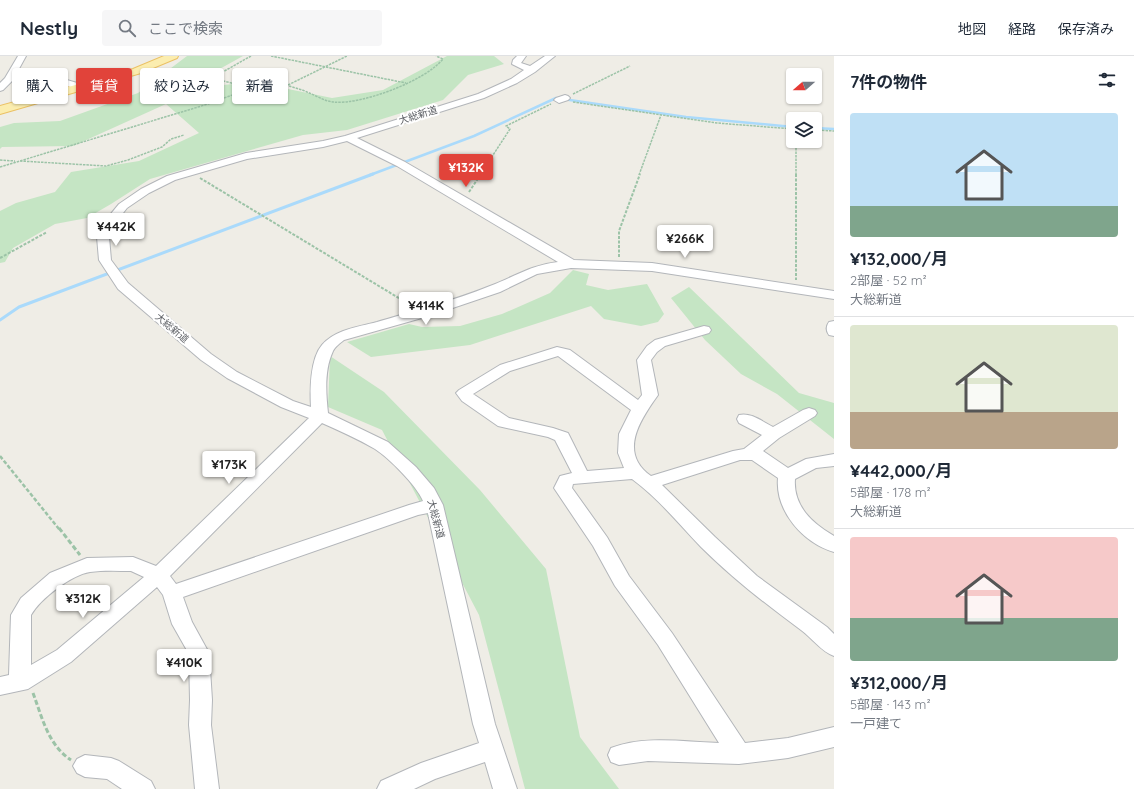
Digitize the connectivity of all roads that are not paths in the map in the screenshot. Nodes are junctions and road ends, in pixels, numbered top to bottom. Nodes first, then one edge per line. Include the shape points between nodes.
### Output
1 (22, 56) edge
2 (172, 56) edge
3 (522, 56) edge
4 (551, 56) edge
5 (532, 70) junction
6 (132, 72) edge
7 (9, 79) junction
8 (76, 86) edge
9 (0, 88) edge
10 (76, 88) edge
11 (0, 110) edge
12 (348, 138) junction
13 (571, 264) junction
14 (834, 295) edge
15 (834, 325) edge
16 (704, 330) dead end
17 (834, 332) edge
18 (640, 409) junction
19 (809, 413) dead end
20 (320, 416) junction
21 (745, 419) dead end
22 (774, 434) junction
23 (749, 454) junction
24 (834, 460) edge
25 (788, 476) junction
26 (582, 477) junction
27 (642, 478) junction
28 (434, 505) junction
29 (834, 545) edge
30 (159, 574) junction
31 (172, 593) junction
32 (834, 648) edge
33 (10, 685) edge
34 (833, 740) edge
35 (492, 749) junction
36 (739, 754) junction
37 (619, 755) dead end
38 (85, 766) road end
39 (144, 789) edge
40 (207, 789) edge
41 (389, 789) edge
42 (505, 789) edge

1 - 7 street
2 - 6 main road
3 - 5 street via 516,64
4 - 5 street, 大総新道
5 - 12 street, 大総新道 via 491,92
7 - 8 street via 43,76
7 - 9 street
10 - 11 main road
12 - 13 street via 401,164
12 - 20 street, 大総新道 via 246,156 170,178 144,191 124,206 111,221 103,237 105,260 123,286 206,357 232,375 287,404
13 - 14 street via 652,267
13 - 20 street via 533,271 495,289 339,338 327,348 322,361 318,390
15 - 17 street
16 - 18 street via 660,343 652,349 644,360 650,395
18 - 26 street via 566,353 557,351 505,368 464,393 467,398 504,422 562,437
18 - 27 street via 627,434 626,453
19 - 22 street
20 - 28 street, 大総新道 via 382,446 410,471 428,492
20 - 30 street
21 - 22 street
22 - 23 street
23 - 25 street via 755,454
23 - 27 street
24 - 25 street via 812,463
25 - 29 street via 785,487 793,512 813,533
26 - 27 street
26 - 36 street via 566,480 563,488 600,542 622,581 665,639
27 - 32 street via 750,581 820,633
28 - 31 street via 415,509
28 - 35 street, 大総新道 via 473,679
30 - 31 street
30 - 33 street via 64,656
30 - 33 street via 133,564 88,565 57,578 28,603 21,615
31 - 40 street via 182,624 199,653 200,725
34 - 36 street
35 - 41 street via 429,771
35 - 42 street, 大総新道
36 - 37 street via 648,751
38 - 39 street via 111,769

